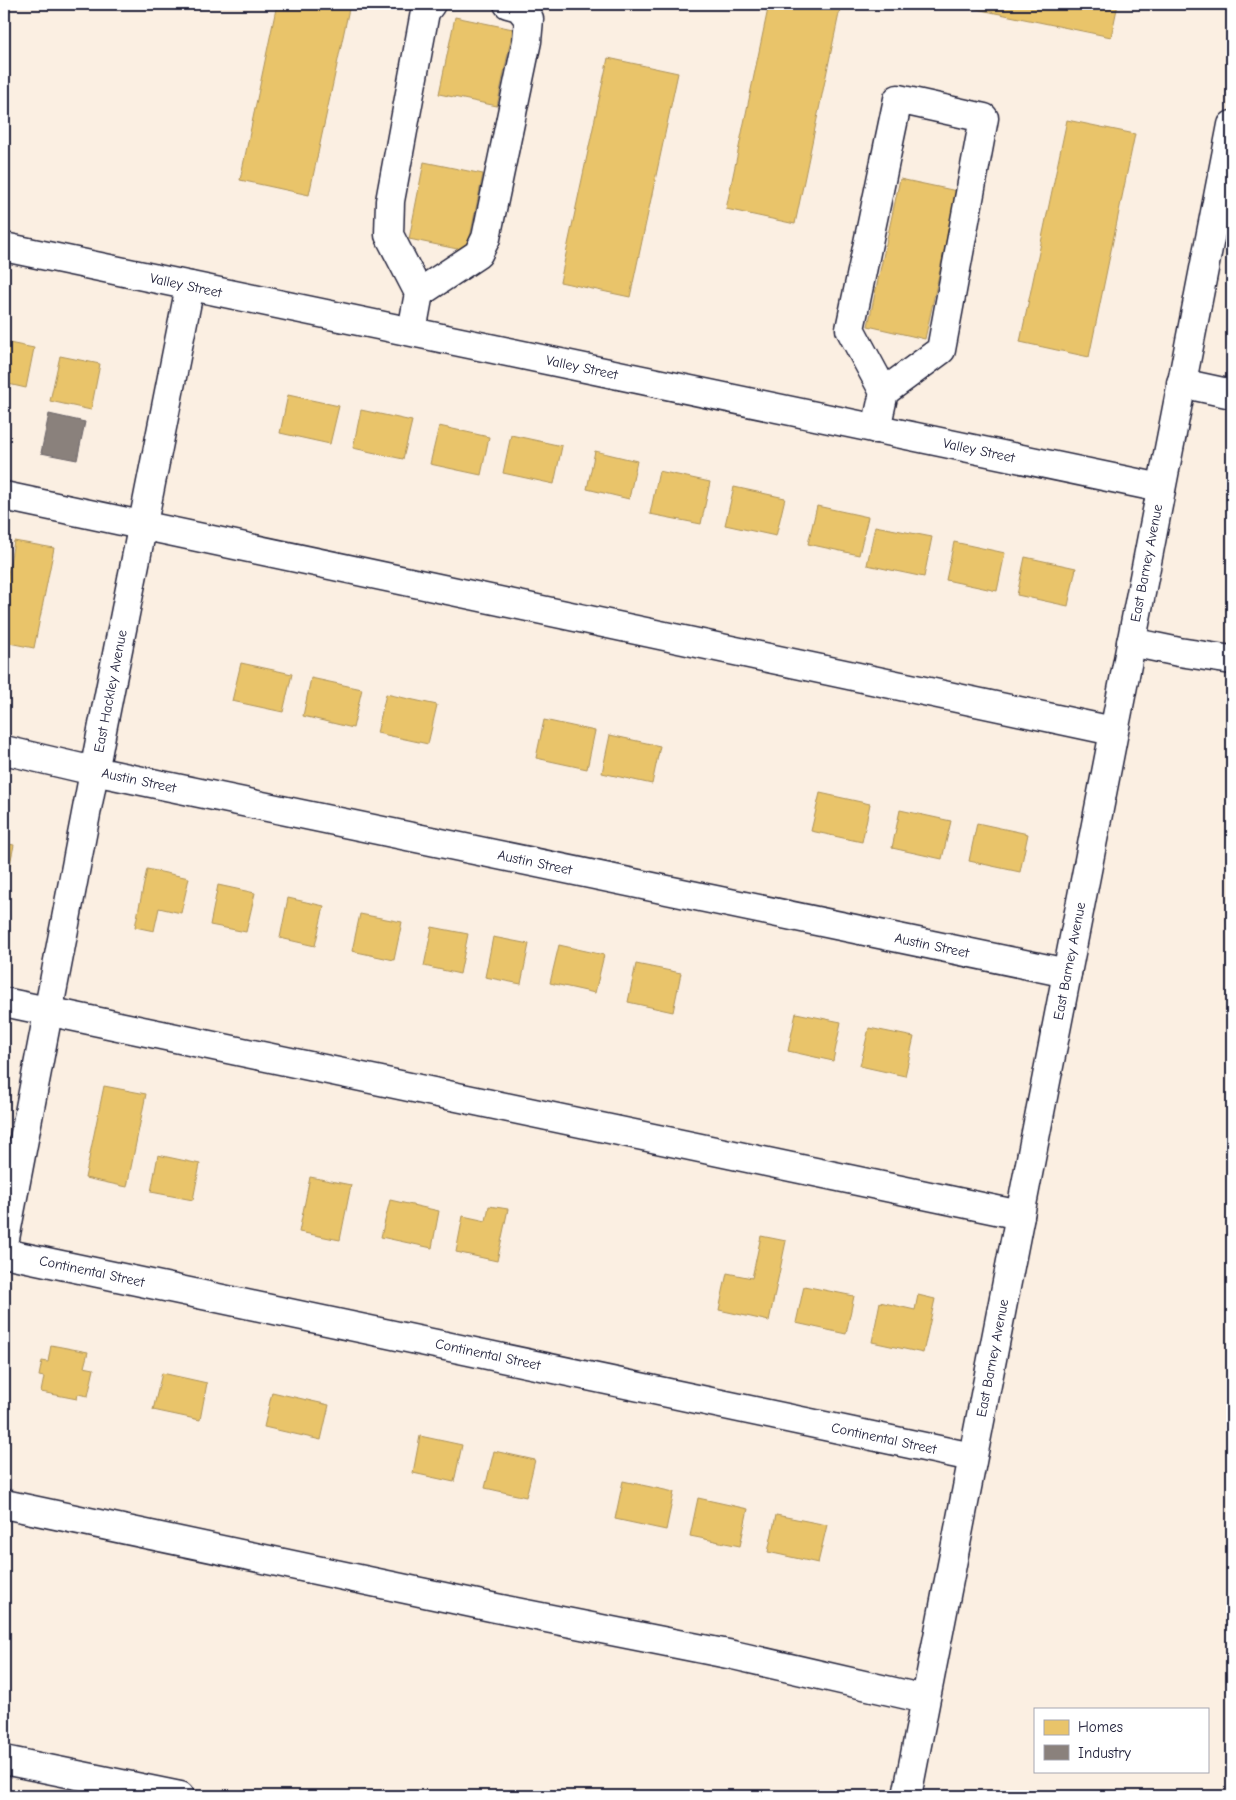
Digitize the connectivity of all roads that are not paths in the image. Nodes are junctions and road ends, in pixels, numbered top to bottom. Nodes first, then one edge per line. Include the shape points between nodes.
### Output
1 (431, 4) edge
2 (508, 4) edge
3 (1232, 126) edge
4 (4, 247) edge
5 (190, 286) junction
6 (419, 293) junction
7 (412, 331) junction
8 (1181, 383) junction
9 (884, 392) junction
10 (1232, 394) edge
11 (876, 429) junction
12 (1161, 488) junction
13 (4, 496) edge
14 (142, 525) junction
15 (1131, 642) junction
16 (1232, 660) edge
17 (1113, 731) junction
18 (4, 750) edge
19 (94, 771) junction
20 (1067, 973) junction
21 (4, 1002) edge
22 (48, 1011) junction
23 (1020, 1215) junction
24 (4, 1244) edge
25 (4, 1253) edge
26 (972, 1456) junction
27 (4, 1504) edge
28 (925, 1699) junction
29 (4, 1760) edge
30 (180, 1796) edge
31 (907, 1796) edge

1 - 6 street via 425,12 390,200 389,235
2 - 6 street via 519,7 529,19 527,41 486,238 478,254
3 - 8 street, East Barney Avenue
4 - 5 street, Valley Street
5 - 7 street, Valley Street
5 - 14 street, East Hackley Avenue
6 - 7 street
7 - 11 street, Valley Street
8 - 10 street
8 - 12 street, East Barney Avenue
9 - 9 street via 942,350 984,118 898,99 850,329
9 - 11 street
11 - 12 street, Valley Street
12 - 15 street, East Barney Avenue
13 - 14 street
14 - 17 street
14 - 19 street, East Hackley Avenue
15 - 16 street
15 - 17 street, East Barney Avenue
17 - 20 street, East Barney Avenue
18 - 19 street, Austin Street
19 - 20 street, Austin Street
19 - 22 street, East Hackley Avenue
20 - 23 street, East Barney Avenue
21 - 22 street
22 - 23 street
22 - 24 street, East Hackley Avenue
23 - 26 street, East Barney Avenue
25 - 26 street, Continental Street
26 - 28 street, East Barney Avenue
27 - 28 street via 733,1655
28 - 31 street, East Barney Avenue
29 - 30 street

